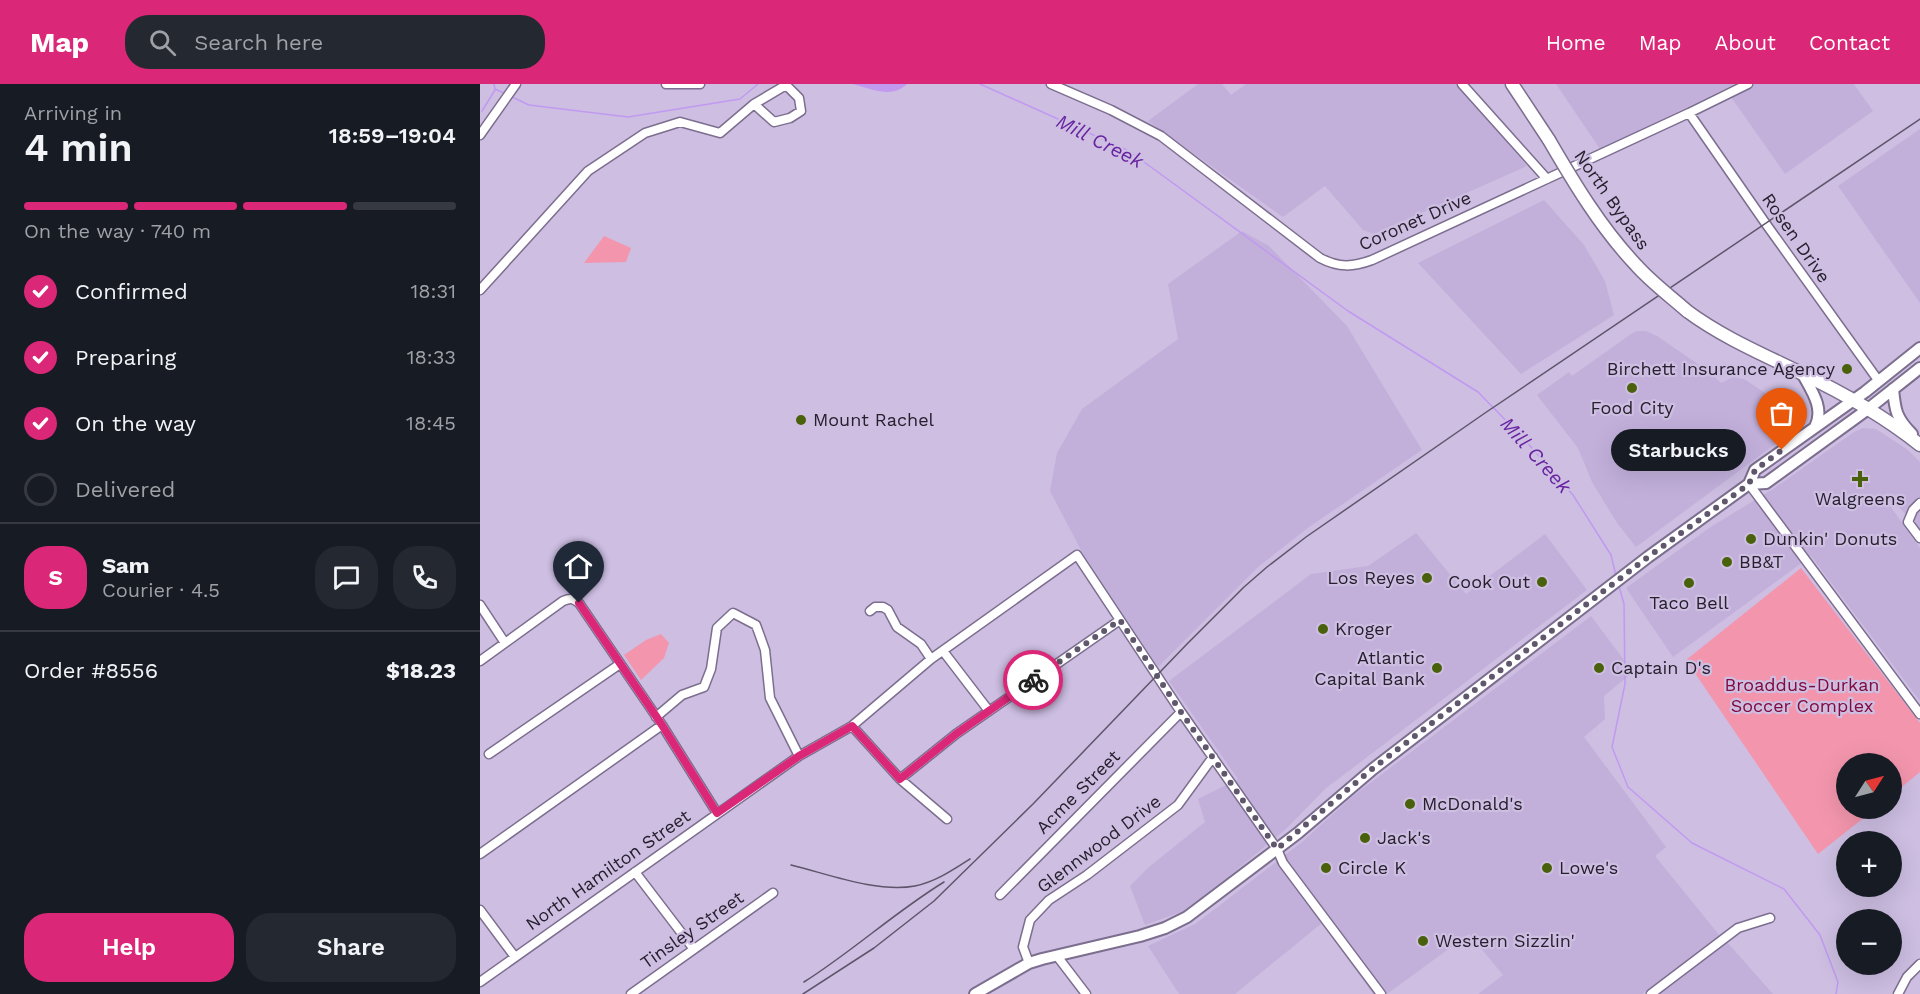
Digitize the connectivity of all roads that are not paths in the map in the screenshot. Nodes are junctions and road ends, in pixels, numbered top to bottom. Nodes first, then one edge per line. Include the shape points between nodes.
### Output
1 (516, 84) edge
2 (666, 84) edge
3 (700, 84) edge
4 (1051, 84) edge
5 (1462, 84) edge
6 (1512, 84) edge
7 (1748, 84) edge
8 (754, 104) junction
9 (1689, 113) junction
10 (480, 135) edge
11 (1547, 178) junction
12 (480, 290) edge
13 (1920, 348) edge
14 (1920, 368) edge
15 (1802, 373) junction
16 (1878, 380) junction
17 (1893, 388) junction
18 (1853, 400) junction
19 (1868, 409) junction
20 (1815, 427) junction
21 (1920, 444) edge
22 (1749, 484) junction
23 (1920, 503) edge
24 (1920, 538) edge
25 (480, 605) edge
26 (870, 611) dead end
27 (1120, 620) junction
28 (505, 643) junction
29 (943, 651) junction
30 (931, 659) junction
31 (480, 661) edge
32 (620, 664) junction
33 (989, 711) junction
34 (1181, 712) junction
35 (1920, 714) edge
36 (656, 717) junction
37 (662, 725) junction
38 (852, 726) junction
39 (489, 754) dead end
40 (799, 756) junction
41 (1213, 757) junction
42 (900, 779) junction
43 (717, 813) junction
44 (947, 819) dead end
45 (1277, 849) junction
46 (480, 854) edge
47 (635, 872) junction
48 (773, 893) dead end
49 (1000, 895) dead end
50 (480, 910) edge
51 (1770, 918) dead end
52 (693, 948) junction
53 (1057, 956) junction
54 (515, 957) junction
55 (1029, 963) junction
56 (1920, 964) edge
57 (480, 982) edge
58 (631, 994) edge
59 (975, 994) edge
60 (1086, 994) edge
61 (1381, 994) edge
62 (1651, 994) edge
63 (1898, 994) edge

1 - 10 street
2 - 3 street
4 - 11 street, Coronet Drive via 1161,136 1320,258 1340,266 1372,260
5 - 11 street
6 - 15 highway, North Bypass, bridge via 1602,223 1651,280 1705,324
7 - 9 street, Coronet Drive
8 - 8 street via 786,86 799,98 801,111 774,122
8 - 12 street via 720,133 680,122 645,134 588,171
9 - 11 street, Coronet Drive
9 - 16 street, Rosen Drive
13 - 16 main road
14 - 17 main road
15 - 18 highway, North Bypass
15 - 20 main road via 1817,400
16 - 18 main road
17 - 19 main road
17 - 21 main road via 1899,419
18 - 19 highway, North Bypass
18 - 20 main road
19 - 21 highway, North Bypass
19 - 22 main road via 1766,483
20 - 22 main road via 1755,470
22 - 35 street
22 - 45 main road via 1350,787
23 - 24 street via 1908,522
25 - 28 street
26 - 30 street via 875,607 888,610 897,627 921,644
27 - 29 street, North Hamilton Street via 1077,555
27 - 33 street
27 - 34 street
28 - 31 street
28 - 32 street via 570,598 579,603
29 - 30 street, North Hamilton Street
29 - 33 street
30 - 38 street, North Hamilton Street
32 - 36 street
32 - 39 street
33 - 42 street
34 - 41 street
34 - 49 street, Acme Street
36 - 37 street
36 - 40 street via 682,695 704,687 717,628 733,614 756,625 765,650 770,698
37 - 43 street
37 - 46 street
38 - 40 street, North Hamilton Street
38 - 42 street
40 - 43 street, North Hamilton Street
41 - 45 street
41 - 55 street, Glennwood Drive via 1178,805 1049,900 1030,920 1023,947
42 - 44 street
43 - 47 street, North Hamilton Street
45 - 53 main road via 1172,925
45 - 61 street
47 - 52 street
47 - 54 street, North Hamilton Street
48 - 52 street, Tinsley Street
50 - 54 street
51 - 62 street via 1738,928
52 - 58 street, Tinsley Street
53 - 55 main road
53 - 60 street
54 - 57 street, North Hamilton Street
55 - 59 main road
56 - 63 street

